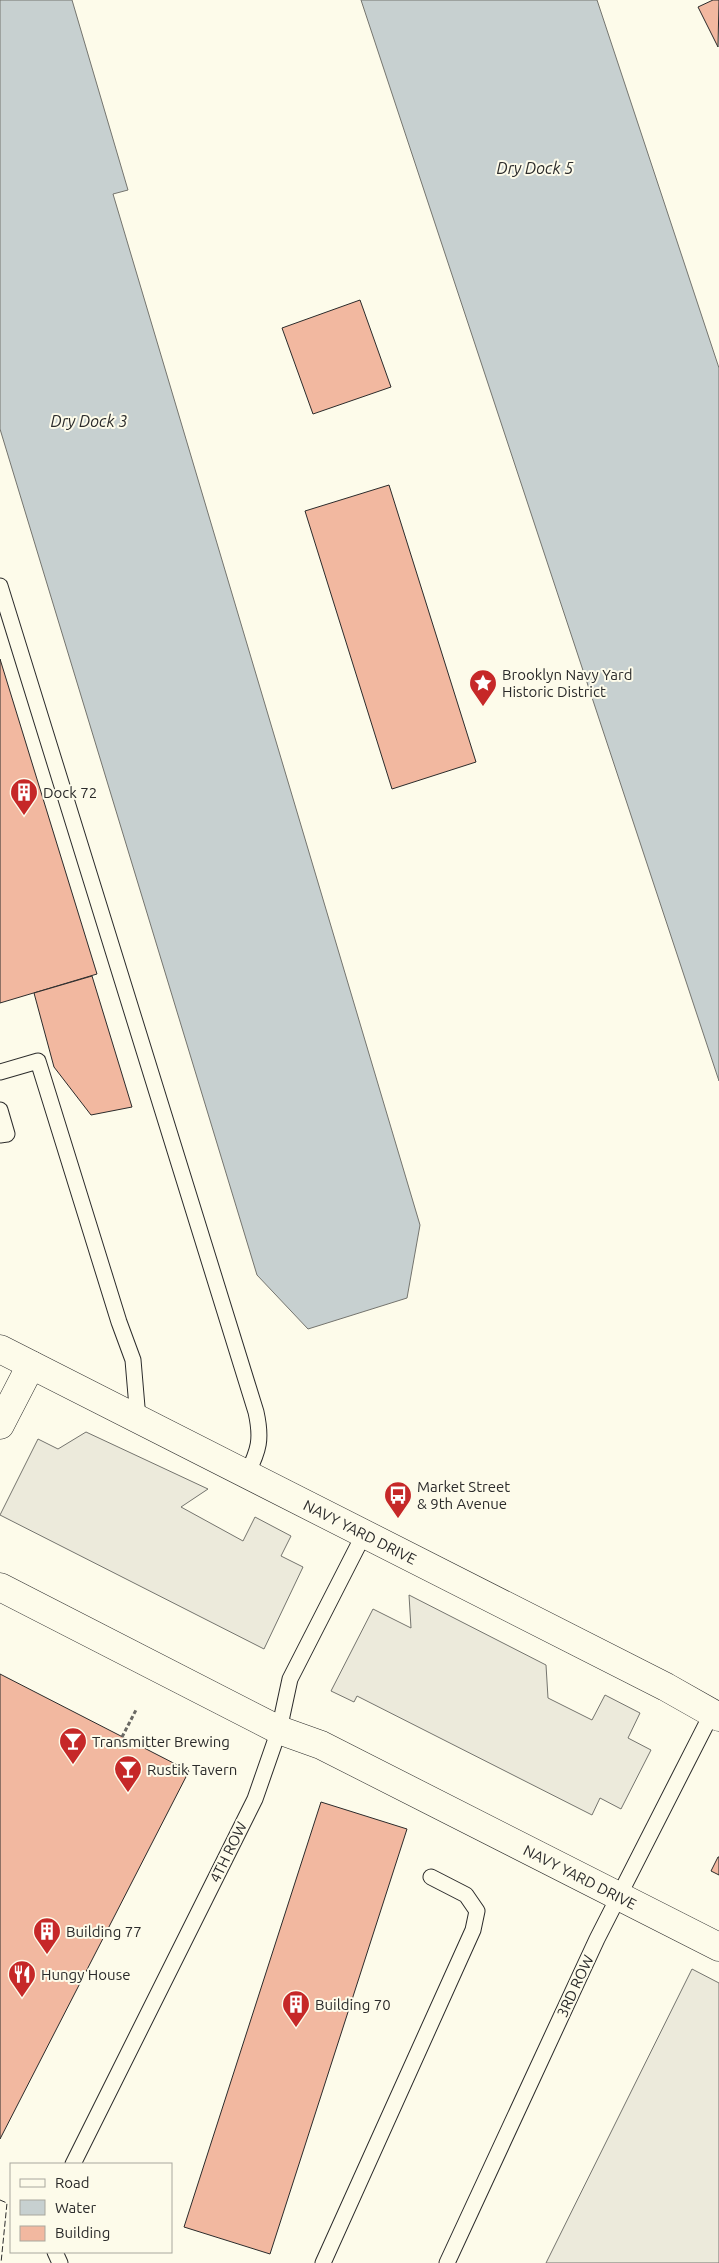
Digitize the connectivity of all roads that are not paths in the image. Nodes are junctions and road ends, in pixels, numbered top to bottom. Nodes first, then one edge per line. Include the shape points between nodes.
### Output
1 (0, 586) edge
2 (0, 1072) edge
3 (0, 1110) edge
4 (0, 1135) edge
5 (0, 1349) edge
6 (31, 1365) junction
7 (138, 1419) junction
8 (0, 1425) edge
9 (247, 1474) junction
10 (364, 1534) junction
11 (0, 1587) edge
12 (715, 1715) edge
13 (279, 1730) junction
14 (431, 1877) dead end
15 (618, 1897) junction
16 (719, 1947) edge
17 (73, 2163) edge
18 (323, 2263) edge
19 (447, 2263) edge

1 - 9 lane via 256,1412 260,1427 259,1445
2 - 7 lane via 38,1061 133,1360
3 - 4 lane via 7,1134
5 - 6 street, NAVY YARD DRIVE
6 - 7 street, NAVY YARD DRIVE
6 - 8 street
7 - 9 street, NAVY YARD DRIVE
9 - 10 street, NAVY YARD DRIVE
10 - 12 street, NAVY YARD DRIVE
10 - 13 lane, 4TH ROW via 290,1679
11 - 13 street, NAVY YARD DRIVE
12 - 15 lane, 3RD ROW
13 - 15 street, NAVY YARD DRIVE via 321,1745
13 - 17 lane, 4TH ROW via 254,1799
14 - 18 lane via 466,1895 477,1912 473,1930
15 - 16 street, NAVY YARD DRIVE
15 - 19 lane, 3RD ROW

